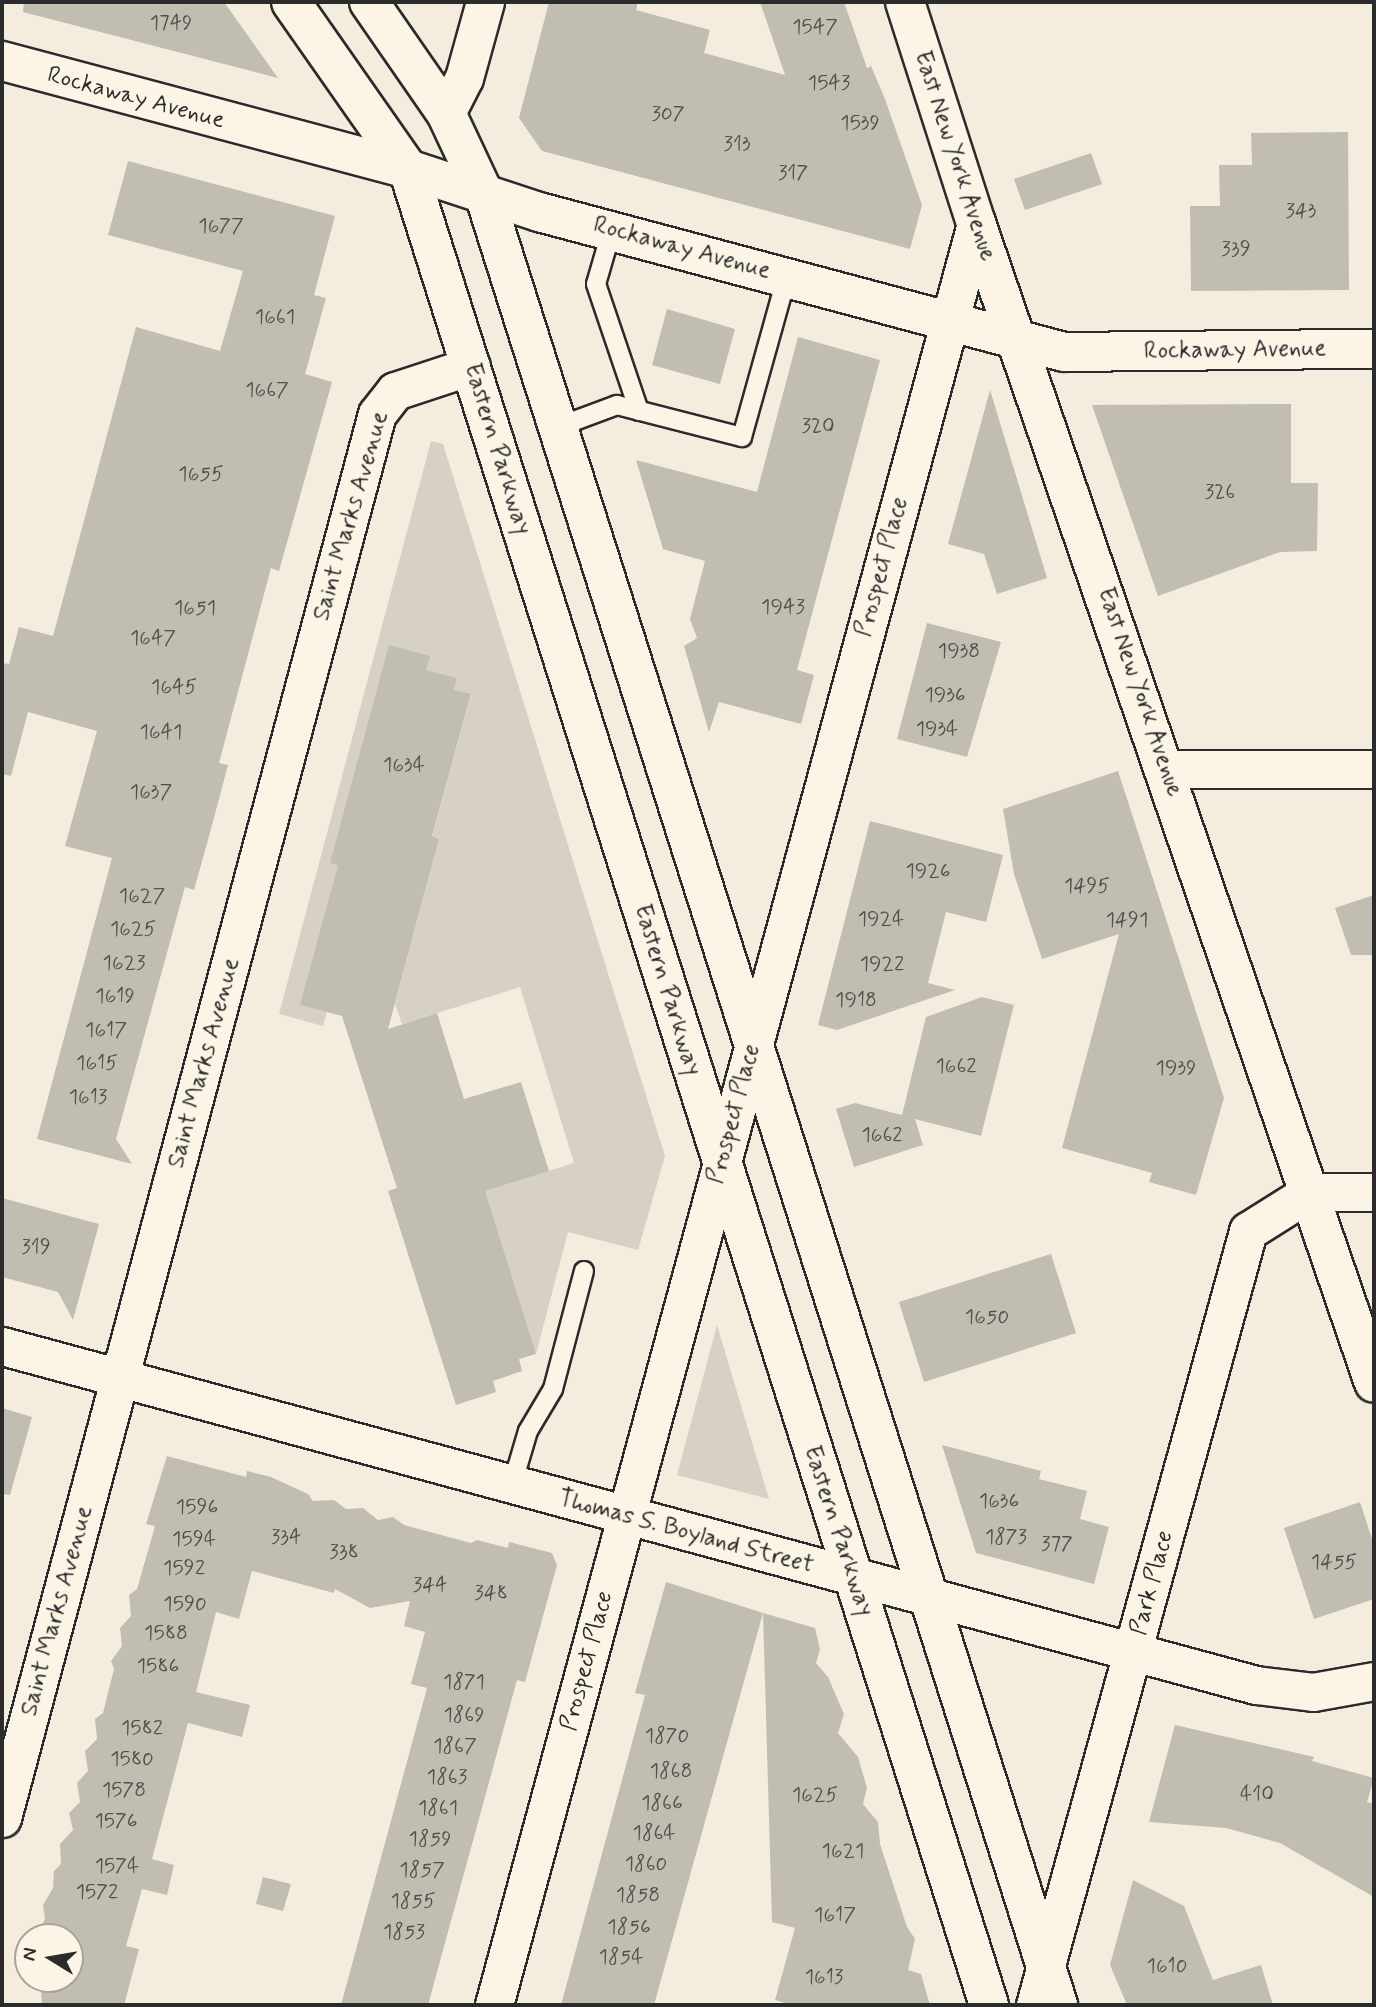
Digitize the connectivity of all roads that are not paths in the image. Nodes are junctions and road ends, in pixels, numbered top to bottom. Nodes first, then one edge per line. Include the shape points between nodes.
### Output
1 (291, 2) edge
2 (369, 2) edge
3 (485, 2) edge
4 (905, 2) edge
5 (2, 61) edge
6 (446, 113) junction
7 (408, 169) junction
8 (484, 194) junction
9 (976, 223) junction
10 (612, 229) junction
11 (787, 276) junction
12 (950, 320) junction
13 (1017, 339) junction
14 (1374, 349) edge
15 (471, 366) junction
16 (639, 411) junction
17 (558, 427) junction
18 (1374, 768) edge
19 (1166, 769) junction
20 (752, 1043) junction
21 (721, 1161) junction
22 (1310, 1192) junction
23 (1374, 1192) edge
24 (584, 1271) dead end
25 (1364, 1317) edge
26 (2, 1346) edge
27 (120, 1378) junction
28 (1374, 1383) edge
29 (512, 1485) junction
30 (626, 1516) junction
31 (855, 1577) junction
32 (928, 1598) junction
33 (1133, 1652) junction
34 (1374, 1681) edge
35 (2, 1818) edge
36 (1045, 1969) junction
37 (494, 2005) edge
38 (989, 2005) edge
39 (1035, 2005) edge
40 (1058, 2005) edge

1 - 7 main road, Eastern Parkway
2 - 6 main road
3 - 6 street via 464,78
4 - 9 main road, East New York Avenue
5 - 7 main road, Rockaway Avenue
6 - 8 main road
7 - 8 main road, Rockaway Avenue
7 - 15 main road, Eastern Parkway
8 - 10 main road, Rockaway Avenue
8 - 17 main road
9 - 12 street, Prospect Place
9 - 13 main road, East New York Avenue
10 - 11 main road, Rockaway Avenue
10 - 16 lane via 596,284
11 - 12 main road, Rockaway Avenue
11 - 16 lane via 742,437
12 - 13 main road, Rockaway Avenue
12 - 20 street, Prospect Place
13 - 14 main road, Rockaway Avenue via 1064,352
13 - 19 main road, East New York Avenue
15 - 21 main road, Eastern Parkway
15 - 27 street, Saint Marks Avenue via 395,391 377,414
16 - 17 lane via 617,405
17 - 20 main road
18 - 19 street
19 - 22 main road, East New York Avenue
20 - 21 street, Prospect Place
20 - 32 main road
21 - 30 street, Prospect Place
21 - 31 main road, Eastern Parkway
22 - 23 street
22 - 25 main road, East New York Avenue
22 - 33 street, Park Place via 1248,1231
24 - 29 lane via 552,1388 528,1431
25 - 28 main road, East New York Avenue
26 - 27 street, Thomas S. Boyland Street
27 - 29 street, Thomas S. Boyland Street
27 - 35 street, Saint Marks Avenue
29 - 30 street, Thomas S. Boyland Street
30 - 31 street, Thomas S. Boyland Street
30 - 37 street, Prospect Place
31 - 32 street, Thomas S. Boyland Street
31 - 38 main road, Eastern Parkway
32 - 33 street, Thomas S. Boyland Street
32 - 36 main road
33 - 34 street, Thomas S. Boyland Street via 1255,1685 1313,1692
33 - 36 street, Park Place
36 - 39 street, Park Place
36 - 40 main road

